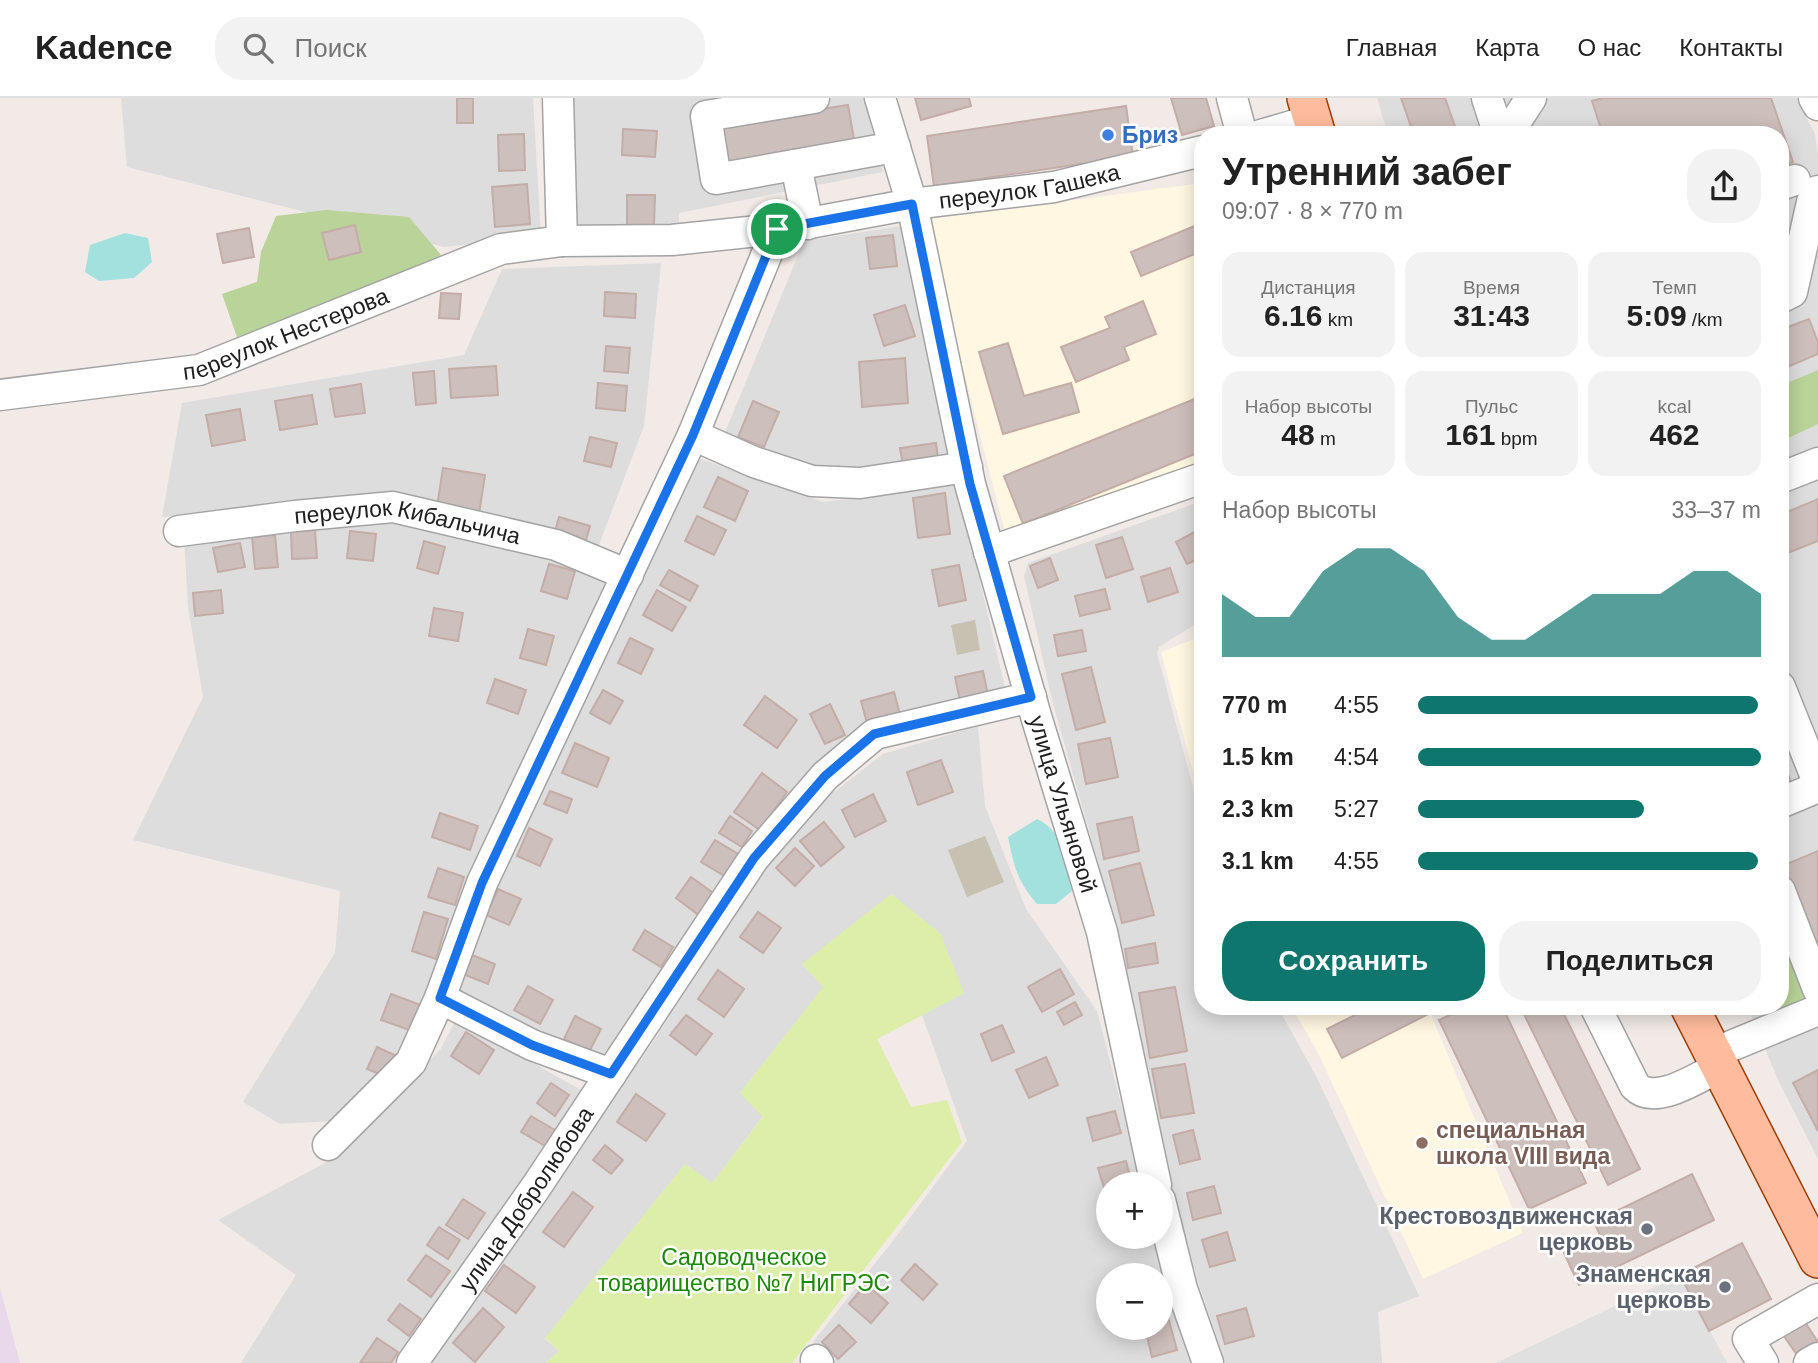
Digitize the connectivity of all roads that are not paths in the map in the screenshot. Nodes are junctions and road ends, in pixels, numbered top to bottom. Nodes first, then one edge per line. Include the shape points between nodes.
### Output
1 (558, 98) edge
2 (814, 98) edge
3 (880, 98) edge
4 (1232, 98) edge
5 (1487, 98) edge
6 (1531, 98) edge
7 (1814, 98) edge
8 (1818, 105) edge
9 (1312, 118) edge
10 (1240, 126) edge
11 (1288, 126) edge
12 (1496, 126) edge
13 (1513, 126) edge
14 (895, 147) junction
15 (1194, 153) edge
16 (796, 164) junction
17 (1797, 185) edge
18 (912, 204) junction
19 (808, 224) junction
20 (777, 229) junction
21 (562, 240) junction
22 (1789, 294) edge
23 (0, 395) edge
24 (693, 435) junction
25 (1818, 463) edge
26 (967, 467) junction
27 (1789, 474) edge
28 (1194, 481) edge
29 (179, 531) dead end
30 (989, 552) junction
31 (628, 575) junction
32 (1031, 697) junction
33 (1789, 710) edge
34 (1818, 782) edge
35 (1818, 787) edge
36 (1789, 799) edge
37 (1789, 914) edge
38 (1818, 989) edge
39 (440, 998) junction
40 (1818, 1010) edge
41 (1600, 1015) edge
42 (1694, 1015) edge
43 (1717, 1060) junction
44 (611, 1074) junction
45 (328, 1145) dead end
46 (1154, 1172) edge
47 (1172, 1249) edge
48 (1818, 1259) edge
49 (1818, 1298) edge
50 (1818, 1359) edge
51 (412, 1363) edge
52 (1208, 1363) edge
53 (1763, 1363) edge
54 (1809, 1363) edge

1 - 21 street
2 - 16 street via 706,117 716,179
3 - 14 street, улица Ульяновой
4 - 10 street
5 - 12 street
6 - 13 street
7 - 8 street
9 - 11 street
14 - 16 street
14 - 18 street, улица Ульяновой
15 - 18 street, переулок Гашека via 1054,187
16 - 19 street
17 - 22 street via 1812,202
18 - 19 street, переулок Гашека
18 - 26 street, улица Ульяновой
19 - 20 street, переулок Гашека
20 - 21 street, переулок Гашека via 672,240
20 - 24 street
21 - 23 street, переулок Нестерова via 501,249 199,370
24 - 26 street via 812,481 860,483
24 - 31 street
25 - 27 street
26 - 30 street, улица Ульяновой
28 - 30 street
29 - 31 street, переулок Кибальчича via 393,507 556,545
30 - 32 street, улица Ульяновой
31 - 39 street via 482,883
32 - 44 street, улица Добролюбова via 874,734 825,776 754,858
32 - 46 street, улица Ульяновой via 1102,932
33 - 34 street
35 - 36 street
37 - 38 street
39 - 44 street via 532,1045
39 - 45 street via 411,1062
40 - 43 street
41 - 43 street via 1641,1093 1651,1096 1669,1091
42 - 43 main road
43 - 48 main road
44 - 51 street, улица Добролюбова
47 - 52 street
49 - 53 street via 1748,1339
50 - 54 street

